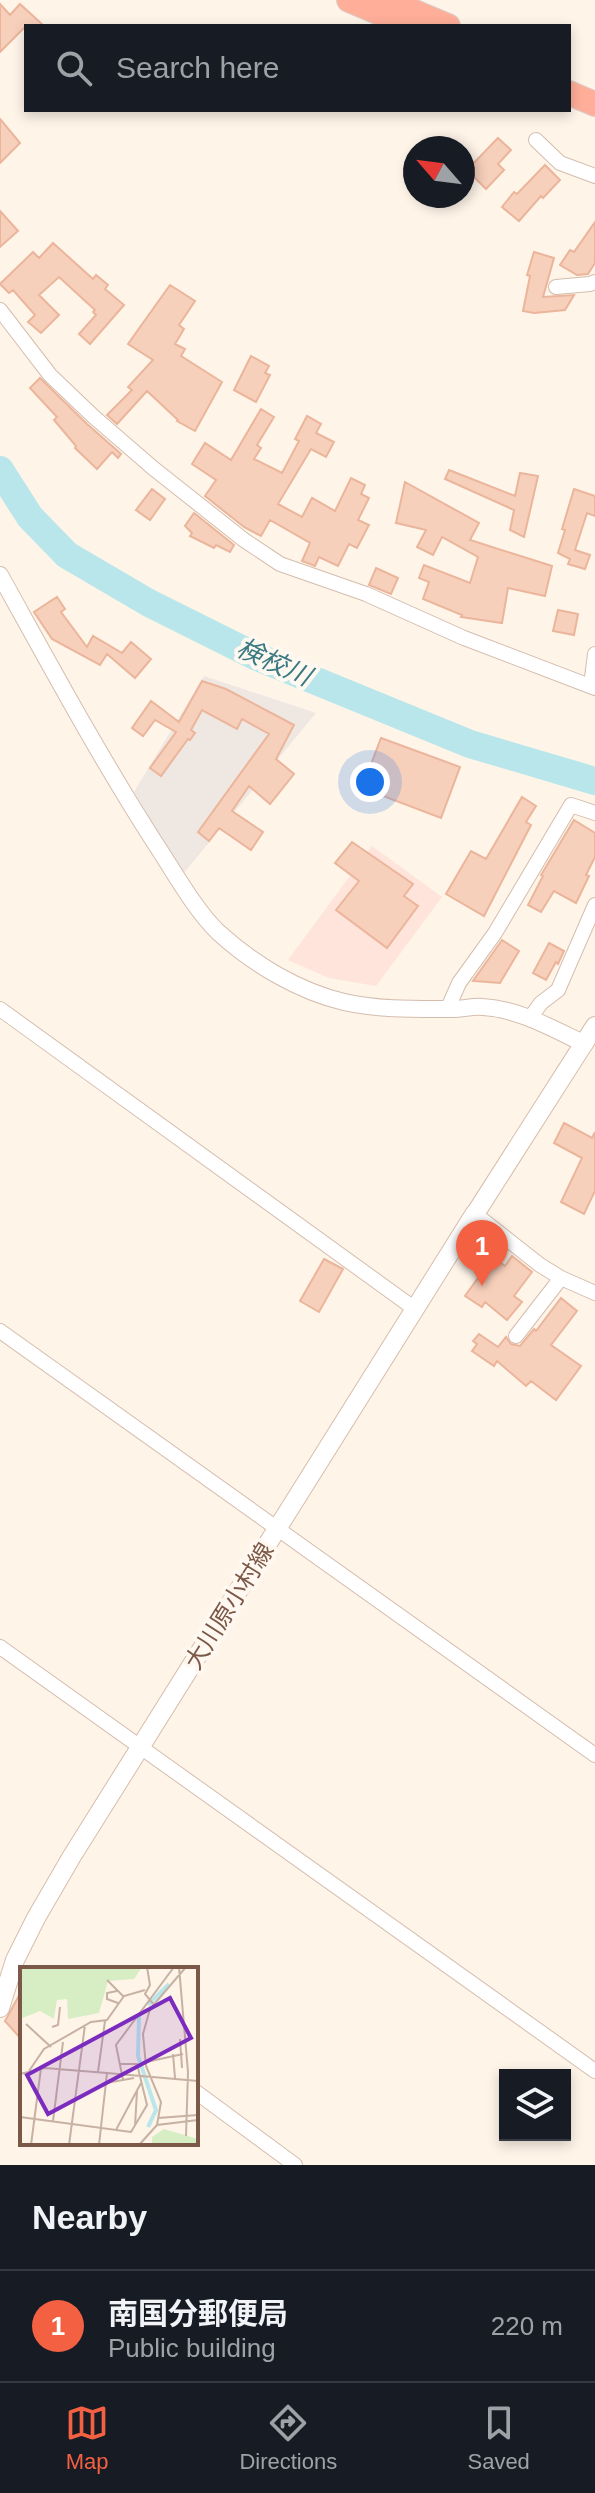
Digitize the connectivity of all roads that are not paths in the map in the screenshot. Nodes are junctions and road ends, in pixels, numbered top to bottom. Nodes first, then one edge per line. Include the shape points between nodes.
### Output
1 (349, 0) edge
2 (386, 0) edge
3 (406, 24) edge
4 (443, 24) edge
5 (571, 78) edge
6 (595, 88) edge
7 (571, 94) edge
8 (595, 104) edge
9 (536, 140) dead end
10 (595, 176) edge
11 (595, 282) edge
12 (556, 287) dead end
13 (0, 310) edge
14 (0, 576) edge
15 (595, 654) edge
16 (593, 687) edge
17 (595, 813) edge
18 (595, 905) edge
19 (448, 1008) junction
20 (0, 1009) edge
21 (530, 1018) junction
22 (595, 1026) edge
23 (590, 1045) edge
24 (475, 1214) junction
25 (561, 1278) junction
26 (595, 1293) edge
27 (415, 1309) junction
28 (0, 1331) edge
29 (516, 1336) dead end
30 (278, 1529) junction
31 (0, 1647) edge
32 (141, 1746) junction
33 (595, 1755) edge
34 (21, 1964) edge
35 (0, 2008) edge
36 (595, 2071) edge
37 (198, 2093) edge
38 (295, 2165) edge

1 - 3 highway
2 - 4 highway
5 - 6 highway
7 - 8 highway
9 - 10 street via 560,163
11 - 12 street
13 - 16 street via 50,375 94,417 280,564
14 - 19 street via 137,815 215,929 250,959 313,993 393,1008
15 - 16 street
17 - 19 street via 571,805
18 - 21 street via 558,990
19 - 21 street via 483,1007
20 - 27 street
21 - 23 street
22 - 23 main road, 大川原小村線
23 - 24 main road, 大川原小村線
24 - 25 street
24 - 27 main road, 大川原小村線
25 - 26 street
25 - 29 street
27 - 30 main road, 大川原小村線
28 - 30 street
30 - 32 main road, 大川原小村線
30 - 33 street
31 - 32 street
32 - 34 main road, 大川原小村線 via 72,1856
32 - 36 street
34 - 35 main road, 大川原小村線
37 - 38 street

